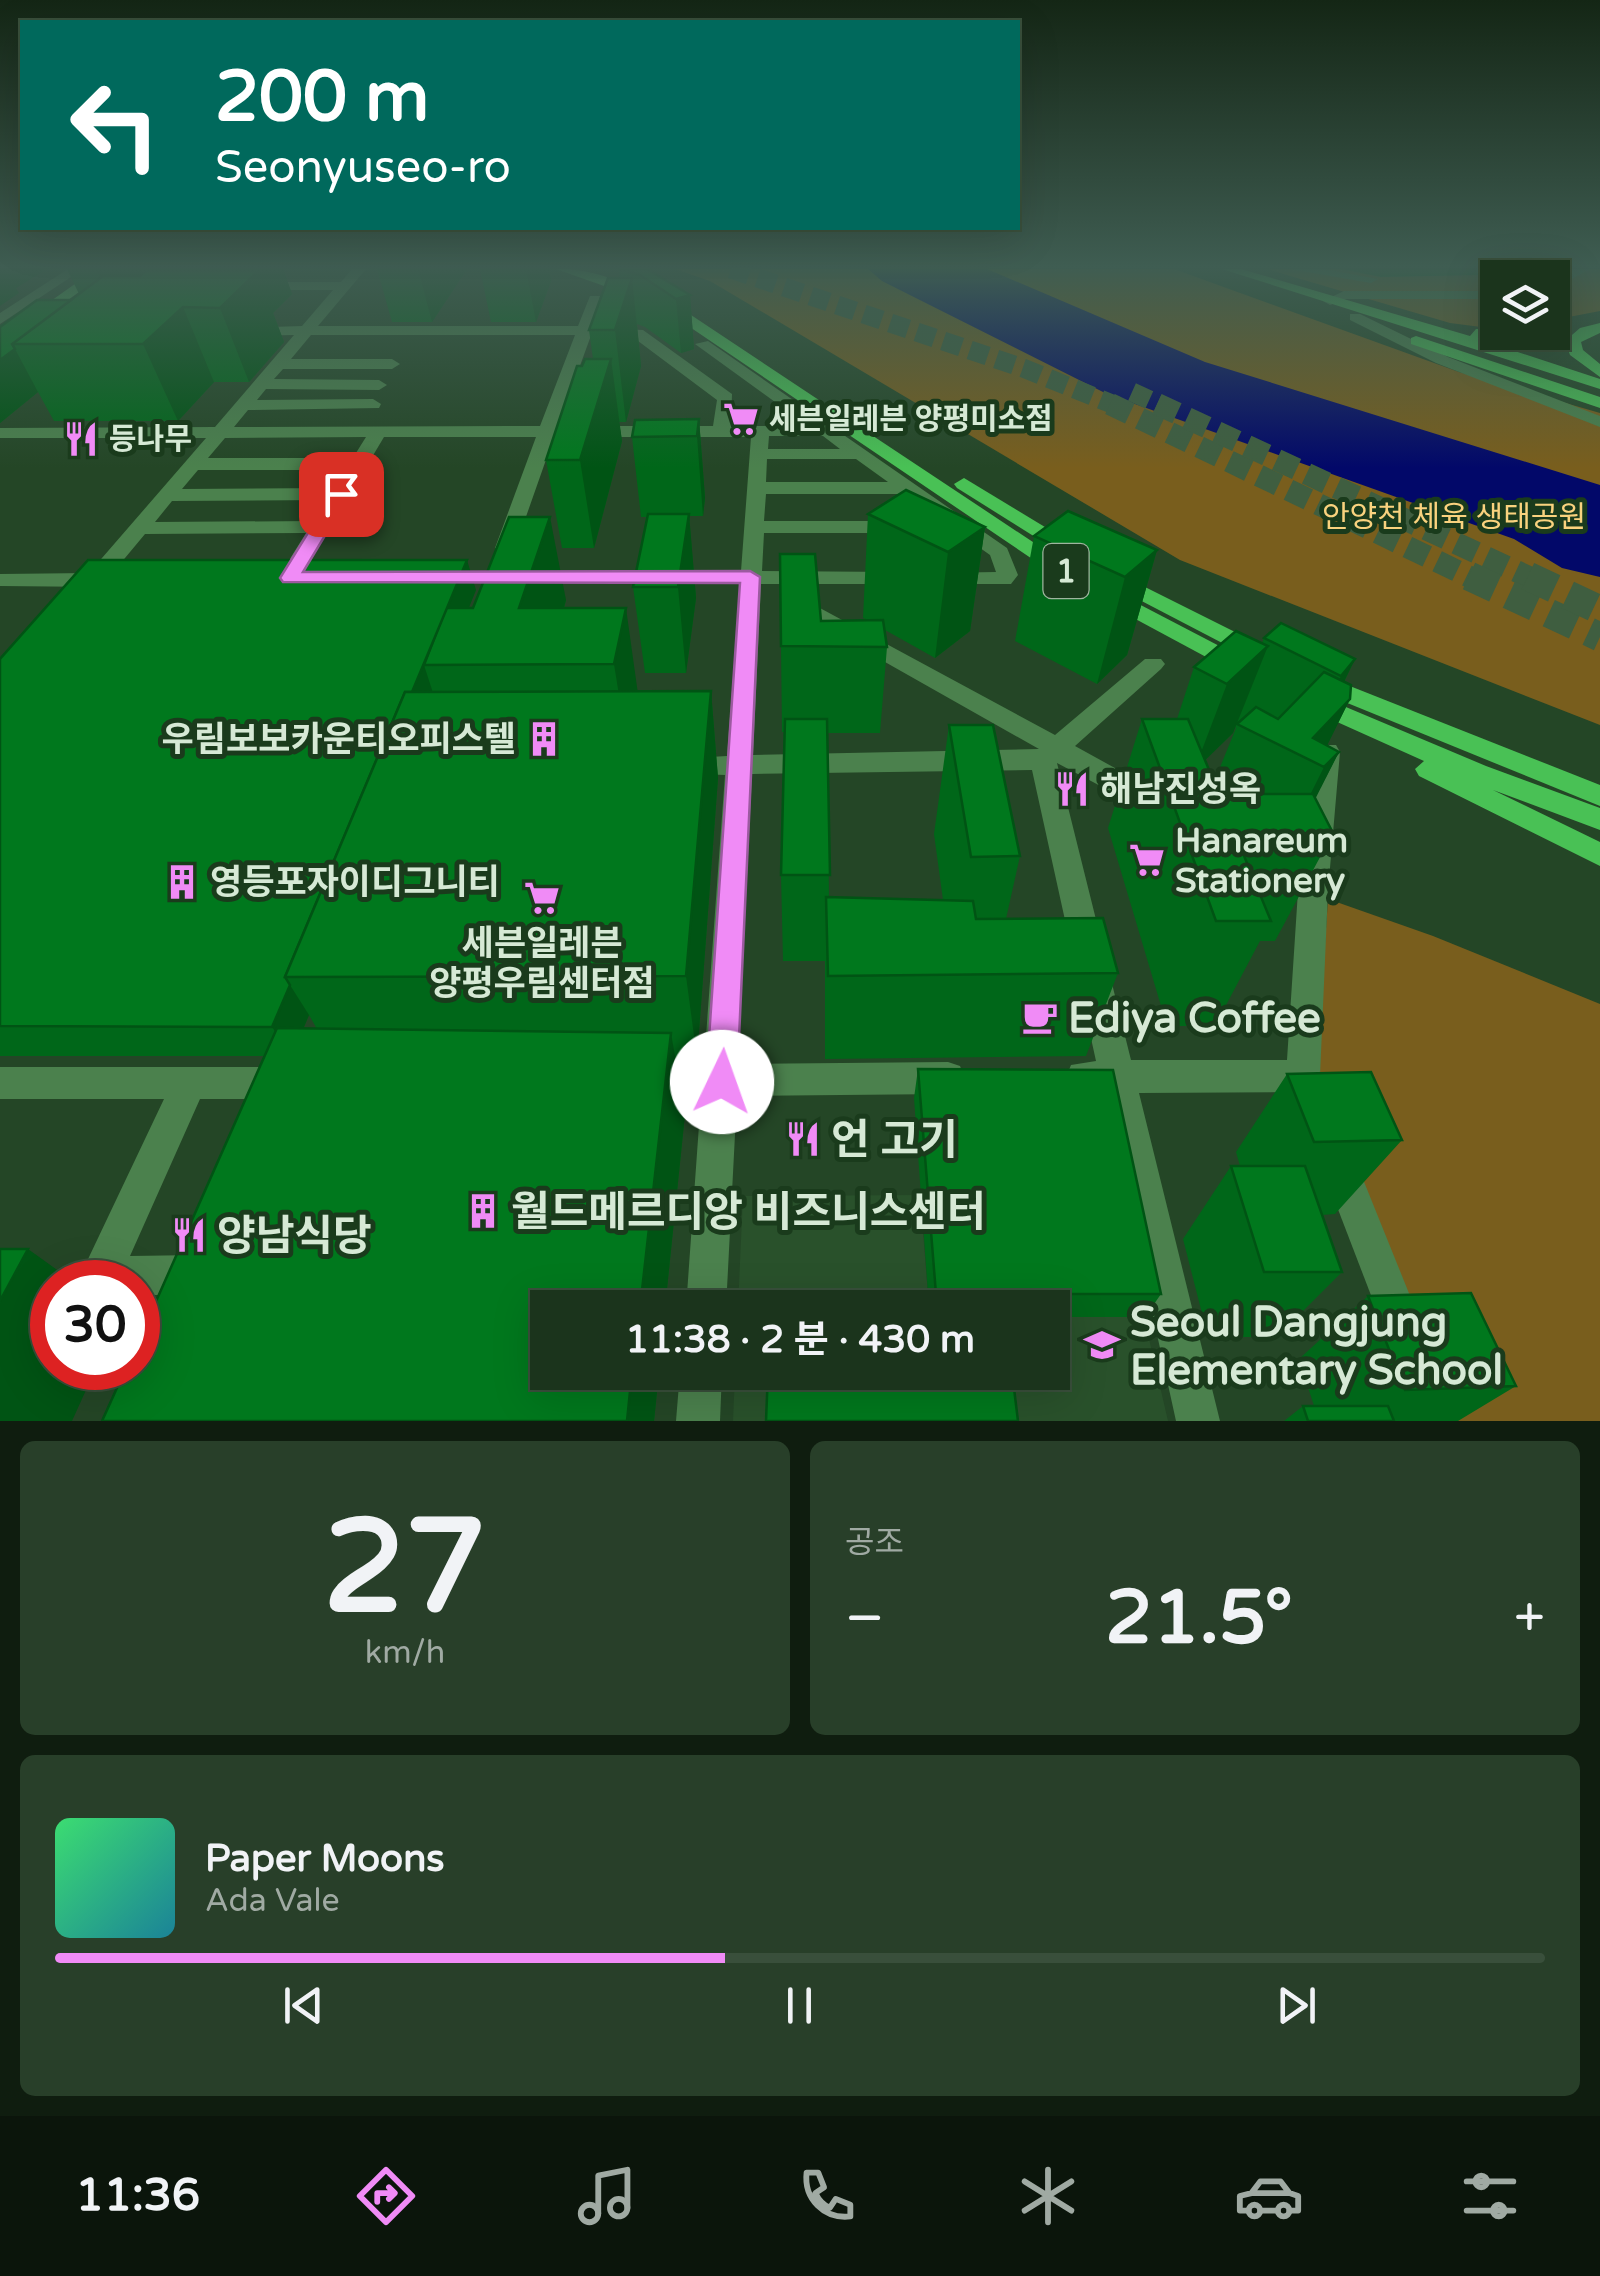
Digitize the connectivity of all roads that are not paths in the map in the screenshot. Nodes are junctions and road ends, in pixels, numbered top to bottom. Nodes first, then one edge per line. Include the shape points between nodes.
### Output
1 (303, 335) edge
2 (583, 335) edge
3 (641, 335) edge
4 (712, 335) edge
5 (733, 335) edge
6 (1391, 335) edge
7 (1399, 335) edge
8 (1428, 335) edge
9 (1449, 335) edge
10 (1580, 335) edge
11 (30, 344) edge
12 (702, 344) dead end
13 (284, 358) junction
14 (397, 358) dead end
15 (0, 360) edge
16 (1600, 372) edge
17 (262, 384) junction
18 (379, 385) dead end
19 (1600, 388) edge
20 (1600, 403) edge
21 (244, 405) junction
22 (1600, 422) edge
23 (546, 431) junction
24 (721, 431) junction
25 (760, 431) junction
26 (828, 431) junction
27 (221, 432) junction
28 (355, 432) junction
29 (379, 432) junction
30 (0, 433) edge
31 (758, 454) junction
32 (860, 454) junction
33 (194, 464) junction
34 (315, 464) dead end
35 (756, 488) junction
36 (907, 488) junction
37 (341, 494) junction
38 (168, 495) junction
39 (320, 527) junction
40 (754, 527) junction
41 (961, 527) junction
42 (139, 528) junction
43 (494, 577) junction
44 (750, 577) junction
45 (321, 578) edge
46 (424, 578) edge
47 (96, 579) junction
48 (132, 579) edge
49 (0, 580) edge
50 (72, 608) edge
51 (481, 612) edge
52 (1153, 664) dead end
53 (1255, 673) edge
54 (1292, 677) junction
55 (1327, 752) edge
56 (1050, 754) junction
57 (660, 766) edge
58 (740, 766) junction
59 (1600, 792) edge
60 (1176, 815) edge
61 (1600, 818) edge
62 (1600, 855) edge
63 (1279, 872) edge
64 (1314, 891) junction
65 (1303, 1076) junction
66 (1116, 1077) junction
67 (978, 1078) edge
68 (1057, 1078) edge
69 (622, 1081) edge
70 (721, 1081) junction
71 (0, 1083) edge
72 (190, 1083) junction
73 (290, 1118) edge
74 (227, 1284) edge
75 (707, 1290) edge
76 (1411, 1348) edge
77 (700, 1390) edge
78 (698, 1421) edge
79 (1198, 1421) edge

1 - 13 street
2 - 23 street
3 - 24 street via 726,398
4 - 53 main road, 1 via 1066,571
5 - 54 main road, 1 via 1093,565
6 - 22 street
7 - 20 main road
8 - 19 main road
9 - 19 main road
10 - 16 main road via 1574,341 1579,355
11 - 15 street
12 - 26 street
13 - 14 street
13 - 17 street
17 - 18 street
17 - 21 street
21 - 27 street
21 - 28 street via 373,404
23 - 24 street
23 - 29 street
23 - 43 street
24 - 25 street
25 - 26 street
25 - 31 street
26 - 32 street
27 - 28 street
27 - 30 street
27 - 33 street
28 - 29 street
29 - 37 street
31 - 32 street
31 - 35 street
32 - 36 street
33 - 34 street
33 - 38 street
35 - 36 street
35 - 40 street
36 - 41 street
37 - 38 street
37 - 39 street
38 - 42 street
39 - 42 street
39 - 45 street via 281,578
40 - 41 street
40 - 44 street
41 - 44 street via 1000,552 1007,575
42 - 47 street
43 - 44 street
43 - 46 street
43 - 51 street
44 - 56 street
44 - 58 street
47 - 48 street
47 - 49 street
47 - 50 street
52 - 56 street
54 - 59 main road, 1
54 - 61 main road, 1 via 1477,773
54 - 62 main road via 1405,757
55 - 64 street
56 - 58 street
56 - 60 street
56 - 66 street
57 - 58 street
58 - 70 street
63 - 64 street
64 - 65 street
65 - 66 street
65 - 76 street
66 - 68 street
66 - 79 street
67 - 70 street
69 - 70 street
70 - 75 street
71 - 72 street
72 - 73 street via 312,1077
72 - 74 street via 100,1276
77 - 78 street

